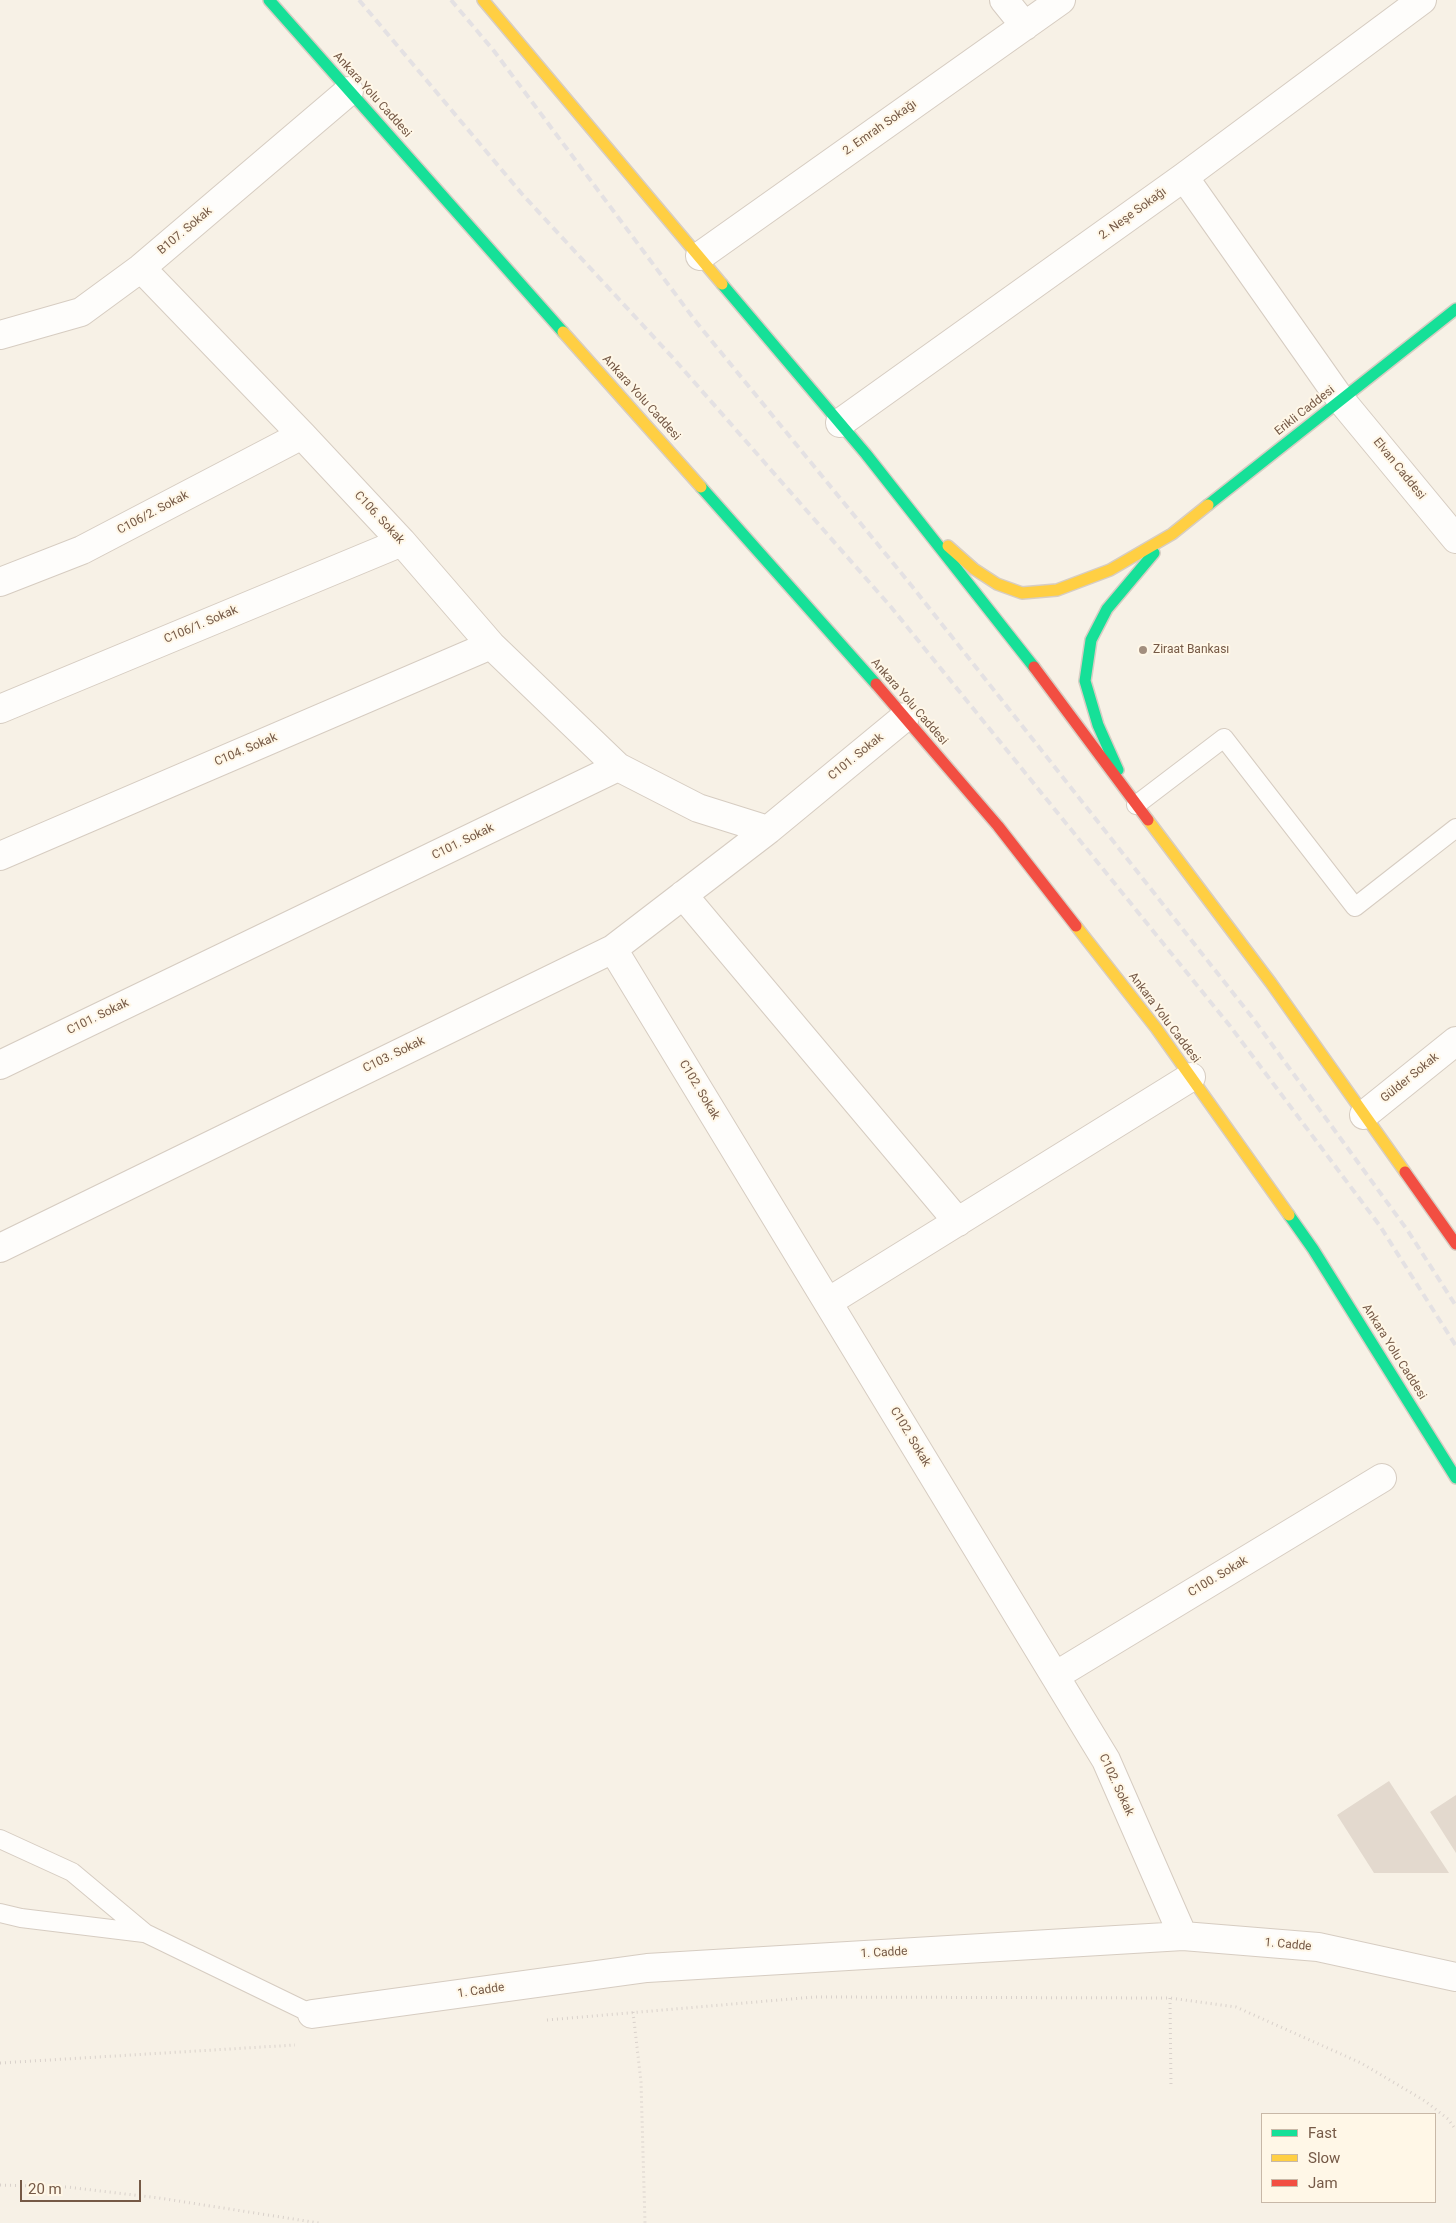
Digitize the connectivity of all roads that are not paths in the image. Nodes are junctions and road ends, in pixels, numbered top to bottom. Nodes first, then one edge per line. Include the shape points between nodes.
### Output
1 (269, 0) edge
2 (484, 0) edge
3 (1004, 0) edge
4 (1061, 0) edge
5 (1422, 0) edge
6 (1025, 26) junction
7 (350, 91) junction
8 (1184, 177) junction
9 (700, 256) junction
10 (142, 268) junction
11 (1456, 309) edge
12 (0, 334) edge
13 (1341, 400) junction
14 (840, 424) junction
15 (302, 435) junction
16 (919, 521) junction
17 (1172, 534) junction
18 (1456, 539) edge
19 (402, 542) junction
20 (0, 582) edge
21 (491, 645) junction
22 (0, 708) edge
23 (905, 717) junction
24 (618, 767) junction
25 (1133, 800) junction
26 (1456, 828) edge
27 (768, 830) junction
28 (0, 856) edge
29 (683, 895) junction
30 (613, 949) junction
31 (1456, 1041) edge
32 (0, 1065) edge
33 (1191, 1077) junction
34 (1364, 1115) junction
35 (958, 1222) junction
36 (1456, 1244) edge
37 (0, 1248) edge
38 (828, 1302) junction
39 (1382, 1478) dead end
40 (1456, 1478) edge
41 (1055, 1676) junction
42 (0, 1839) edge
43 (0, 1913) edge
44 (144, 1933) junction
45 (1183, 1936) junction
46 (1456, 1977) edge
47 (312, 2014) joint

1 - 7 main road, Ankara Yolu Caddesi
2 - 9 main road
3 - 6 street
4 - 6 street, 2. Emrah Sokağı
5 - 8 street, 2. Neşe Sokağı
6 - 9 street, 2. Emrah Sokağı
7 - 10 street, B107. Sokak
7 - 23 main road, Ankara Yolu Caddesi
8 - 13 street, Elvan Caddesi
8 - 14 street, 2. Neşe Sokağı
9 - 14 main road
10 - 12 street, B107. Sokak via 80,312
10 - 15 street, C106. Sokak
11 - 13 main road, Erikli Caddesi
13 - 17 main road, Erikli Caddesi
13 - 18 street, Elvan Caddesi
14 - 16 main road
15 - 19 street, C106. Sokak
15 - 20 street, C106/2. Sokak via 82,550
16 - 17 main road via 974,569 997,584 1022,593 1057,590 1110,570
16 - 25 main road via 1003,626
17 - 25 main road via 1107,609 1091,640 1085,681 1098,725
19 - 21 street, C106. Sokak
19 - 22 street, C106/1. Sokak
21 - 24 street, C106. Sokak
21 - 28 street, C104. Sokak
23 - 27 street, C101. Sokak
23 - 33 main road, Ankara Yolu Caddesi via 998,826
24 - 27 street via 698,808
24 - 32 street, C101. Sokak
25 - 26 lane via 1224,738 1355,907
25 - 34 main road via 1271,983
27 - 29 street, C103. Sokak
29 - 30 street, C103. Sokak
29 - 35 street
30 - 37 street, C103. Sokak
30 - 38 street, C102. Sokak
31 - 34 street, Gülder Sokak
33 - 35 street
33 - 40 main road, Ankara Yolu Caddesi via 1313,1249
34 - 36 main road
35 - 38 street
38 - 41 street, C102. Sokak
39 - 41 street, C100. Sokak
41 - 45 street, C102. Sokak via 1106,1760
42 - 44 lane via 72,1872
43 - 44 lane
44 - 47 lane
45 - 46 street, 1. Cadde via 1318,1947
45 - 47 street, 1. Cadde via 647,1968

